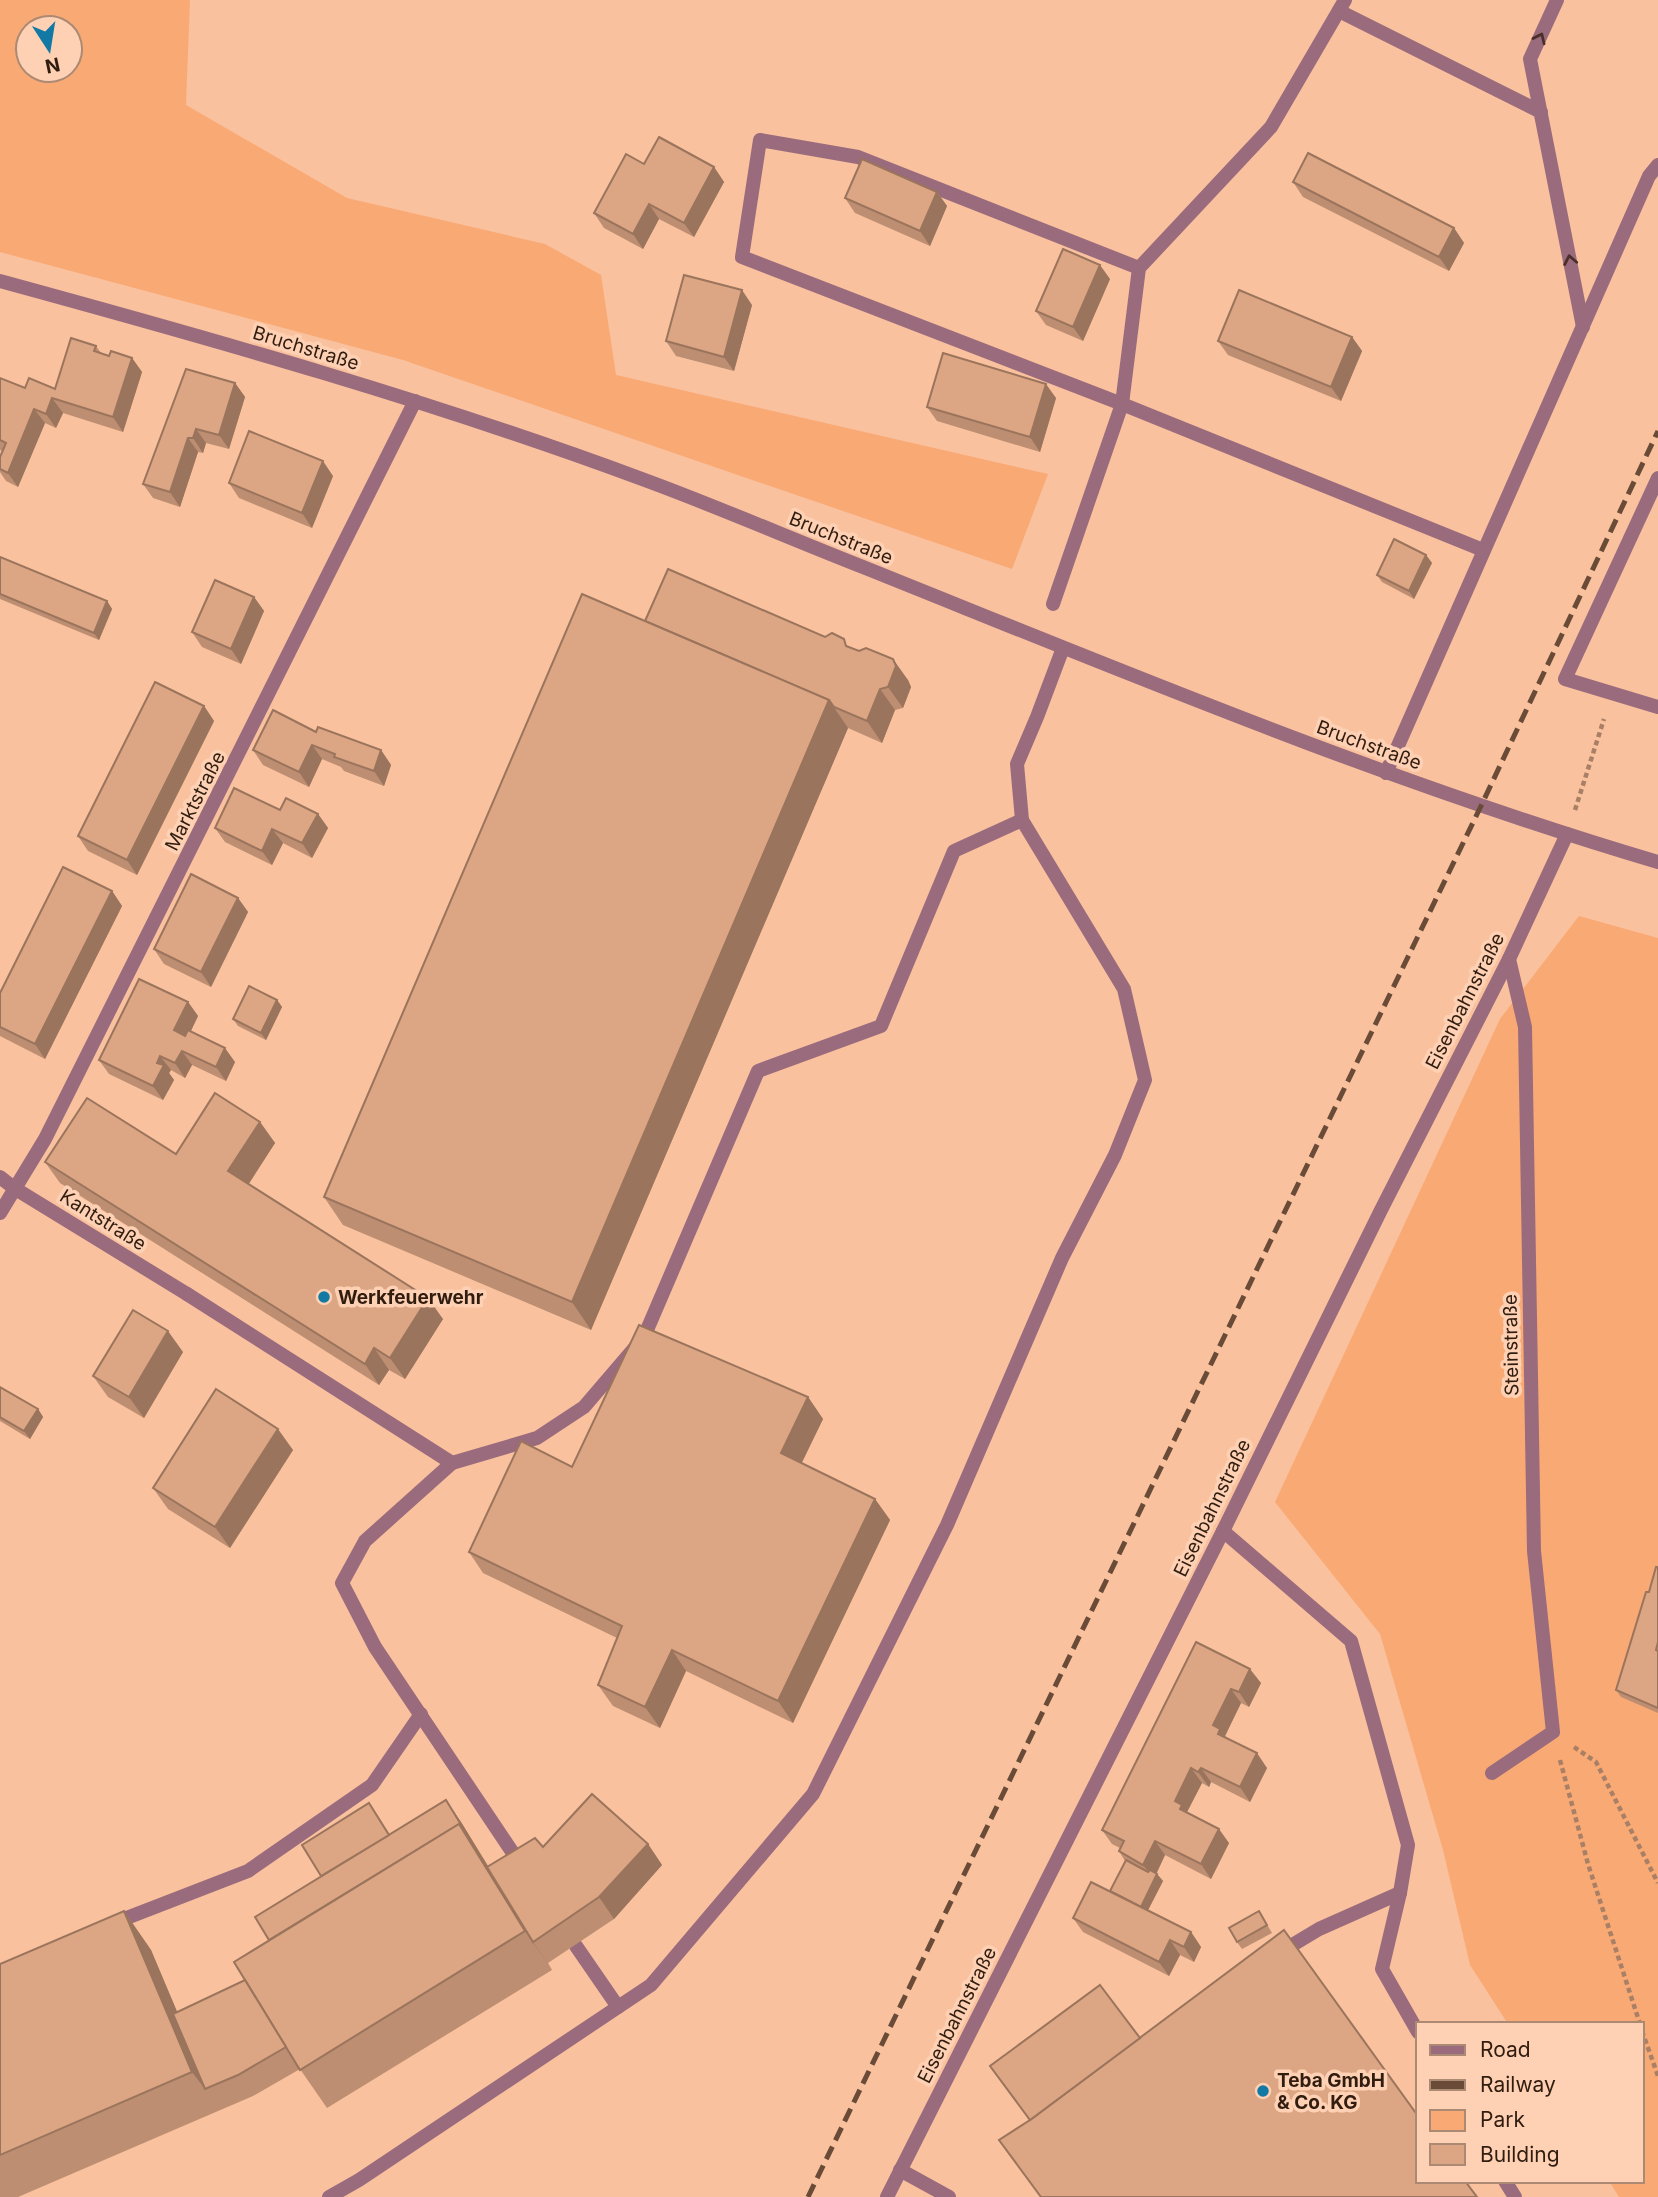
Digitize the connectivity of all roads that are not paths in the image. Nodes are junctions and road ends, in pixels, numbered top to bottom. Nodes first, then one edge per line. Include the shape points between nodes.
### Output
1 (1557, 0) edge
2 (1342, 5) edge
3 (1541, 112) junction
4 (1658, 165) edge
5 (1139, 268) junction
6 (0, 281) edge
7 (1583, 327) junction
8 (415, 401) junction
9 (1122, 404) junction
10 (1658, 478) edge
11 (1483, 550) junction
12 (1053, 604) dead end
13 (1063, 648) junction
14 (1658, 707) edge
15 (1386, 773) junction
16 (1022, 820) junction
17 (1567, 834) junction
18 (1658, 862) edge
19 (1509, 959) junction
20 (0, 1177) edge
21 (14, 1188) junction
22 (0, 1213) edge
23 (452, 1463) junction
24 (1223, 1531) junction
25 (421, 1714) junction
26 (1492, 1773) dead end
27 (527, 1874) edge
28 (1400, 1894) junction
29 (91, 1932) edge
30 (576, 1946) dead end
31 (1272, 1957) edge
32 (618, 2007) junction
33 (1416, 2029) edge
34 (900, 2170) junction
35 (329, 2197) edge
36 (887, 2197) edge
37 (949, 2197) edge

3 -> 1 street via 1530,59
2 - 3 street
2 - 5 street via 1271,127
7 -> 3 street
4 - 7 street via 1649,176
5 - 9 street
5 - 9 street via 858,156 760,140 742,257
6 - 8 street, Bruchstraße
7 - 11 street
8 - 13 street, Bruchstraße via 642,479
8 - 21 street, Marktstraße via 51,1127
9 - 11 street
9 - 12 street
10 - 14 street via 1565,679
11 - 15 street
13 - 15 street, Bruchstraße
13 - 16 street via 1017,764
15 - 17 street, Bruchstraße
16 - 23 street via 954,851 881,1026 758,1071 644,1337 584,1407 537,1438
16 - 32 street via 1124,989 1145,1080 947,1525 813,1794 651,1985
17 - 18 street, Bruchstraße
17 - 19 street, Eisenbahnstraße
19 - 24 street, Eisenbahnstraße
19 - 26 street, Steinstraße via 1525,1027 1534,1551 1553,1732
20 - 21 street, Kantstraße
21 - 22 street, Marktstraße
21 - 23 street, Kantstraße
23 - 25 street via 365,1541 342,1583 375,1647
24 - 28 street via 1352,1641 1408,1846
24 - 34 street, Eisenbahnstraße
25 - 27 street
25 - 29 street via 372,1785 247,1871
28 - 31 street via 1319,1929
28 - 33 street via 1381,1969
30 - 32 street
32 - 35 street
34 - 36 street, Eisenbahnstraße
34 - 37 street

